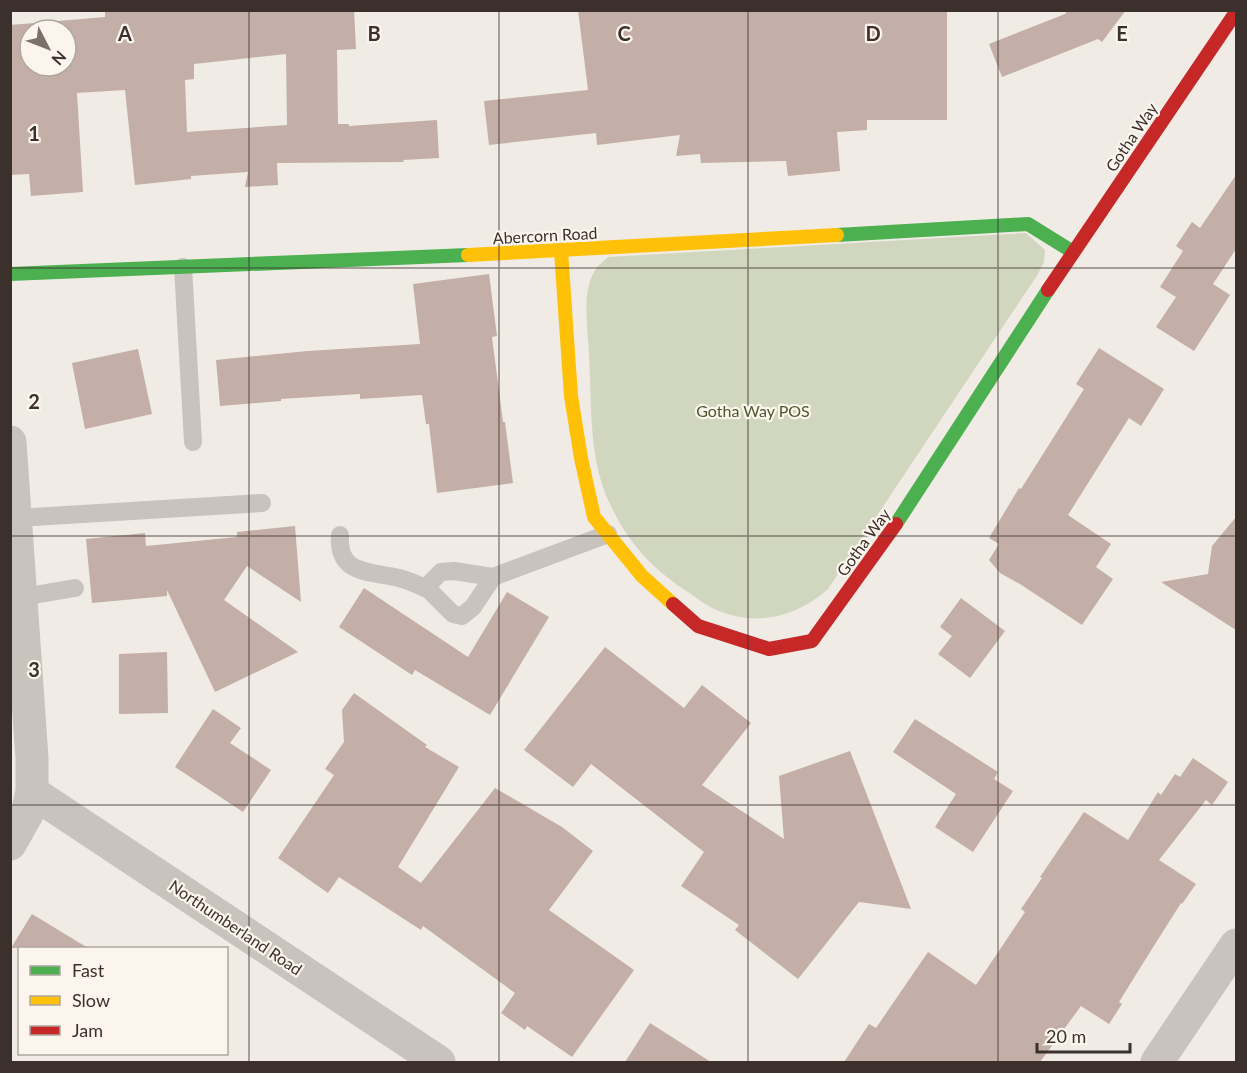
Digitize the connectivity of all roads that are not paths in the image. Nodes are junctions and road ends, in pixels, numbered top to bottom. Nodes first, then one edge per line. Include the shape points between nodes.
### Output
1 (1236, 12) edge
2 (561, 251) junction
3 (1073, 252) junction
4 (183, 267) junction
5 (10, 274) edge
6 (10, 442) edge
7 (193, 442) dead end
8 (262, 503) dead end
9 (17, 518) junction
10 (608, 534) junction
11 (340, 535) dead end
12 (493, 577) junction
13 (75, 588) dead end
14 (429, 590) junction
15 (22, 597) junction
16 (32, 792) junction
17 (10, 844) edge
18 (1236, 945) edge
19 (439, 1062) edge
20 (1157, 1062) edge

1 - 3 street, Gotha Way
2 - 3 street, Abercorn Road via 1028,224
2 - 4 street, Abercorn Road
2 - 10 street, Gotha Way via 571,396 580,458 594,517
3 - 10 street, Gotha Way via 894,528 812,640 769,649 698,626 642,576
4 - 5 street, Abercorn Road
4 - 7 lane
6 - 9 street
8 - 9 lane
9 - 15 street
10 - 12 lane
11 - 14 lane via 344,561 357,569
12 - 14 lane via 441,572
12 - 14 lane via 473,607 462,616 453,614
13 - 15 lane
15 - 16 street
16 - 17 street via 27,814
16 - 19 street, Northumberland Road
18 - 20 street

